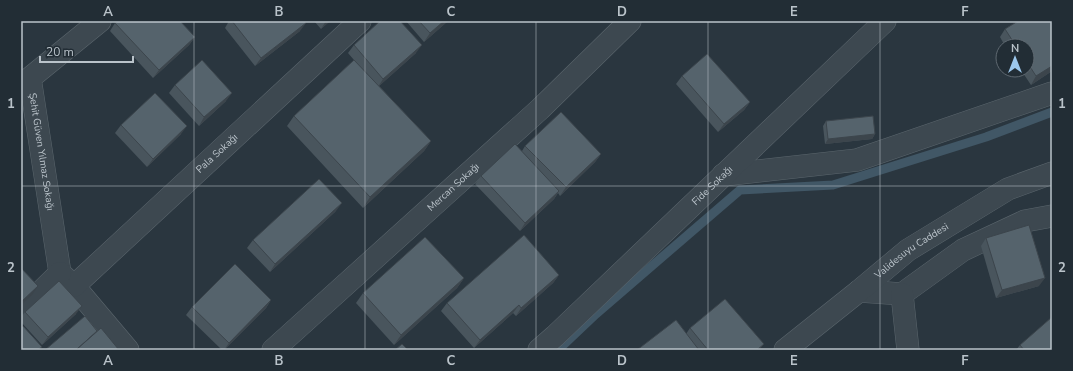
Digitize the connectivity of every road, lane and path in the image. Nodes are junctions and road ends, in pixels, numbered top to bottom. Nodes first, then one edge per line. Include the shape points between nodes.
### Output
1 (100, 21) edge
2 (360, 21) edge
3 (885, 21) edge
4 (621, 24) edge
5 (1052, 93) edge
6 (1052, 173) edge
7 (724, 175) junction
8 (1052, 216) edge
9 (67, 280) junction
10 (860, 291) junction
11 (902, 294) junction
12 (21, 312) edge
13 (128, 350) edge
14 (273, 350) edge
15 (539, 350) edge
16 (785, 350) edge
17 (908, 350) edge

1 - 9 street, Şehit Güven Yılmaz Sokağı via 30,78
2 - 9 street, Pala Sokağı
3 - 7 street, Fide Sokağı
4 - 14 street, Mercan Sokağı via 540,110
5 - 7 street via 857,160
6 - 10 street, Validesuyu Caddesi via 1008,189 908,250
7 - 15 street, Fide Sokağı
8 - 11 street via 1025,222 962,250
9 - 12 street, Pala Sokağı
9 - 13 street
10 - 11 street
10 - 16 street, Validesuyu Caddesi
11 - 17 street

